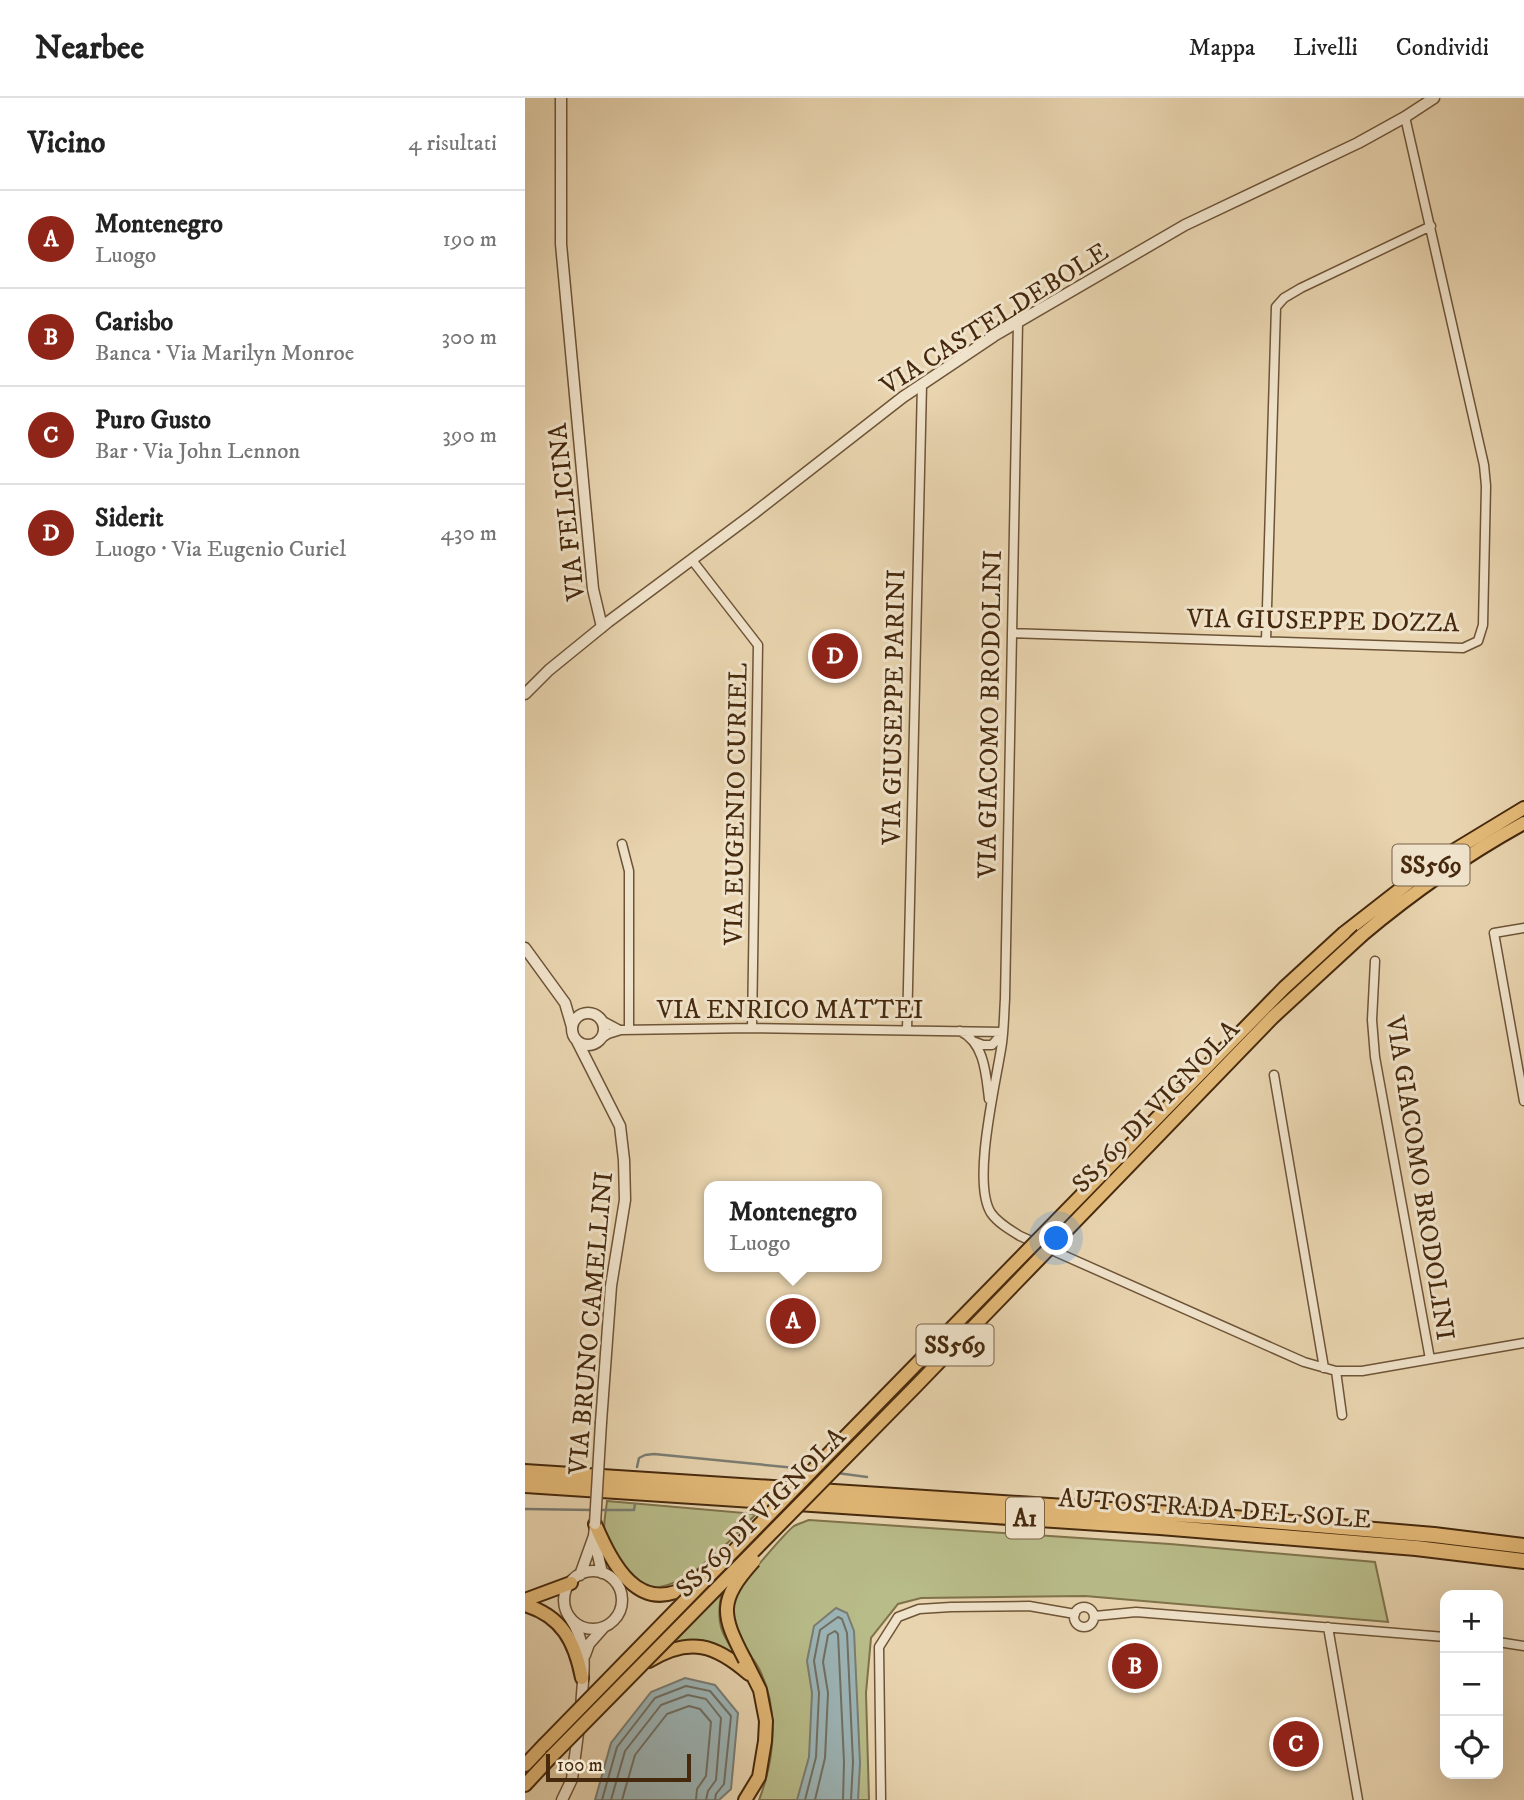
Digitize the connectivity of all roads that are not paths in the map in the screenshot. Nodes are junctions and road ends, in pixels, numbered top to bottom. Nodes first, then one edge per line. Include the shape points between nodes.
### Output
1 (561, 98) edge
2 (1434, 98) edge
3 (1405, 117) junction
4 (1431, 226) junction
5 (1018, 322) junction
6 (922, 384) junction
7 (692, 560) junction
8 (605, 625) junction
9 (1012, 633) junction
10 (1266, 641) junction
11 (525, 694) edge
12 (1524, 808) edge
13 (1524, 823) edge
14 (622, 844) dead end
15 (1524, 928) edge
16 (525, 948) edge
17 (1375, 961) dead end
18 (565, 1003) junction
19 (587, 1013) junction
20 (601, 1020) junction
21 (572, 1027) junction
22 (752, 1028) junction
23 (625, 1030) junction
24 (907, 1030) junction
25 (959, 1031) junction
26 (1003, 1031) junction
27 (971, 1038) junction
28 (599, 1040) junction
29 (577, 1041) junction
30 (1274, 1075) dead end
31 (594, 1079) junction
32 (1524, 1101) edge
33 (990, 1106) junction
34 (1524, 1343) edge
35 (1430, 1359) junction
36 (1324, 1368) junction
37 (1336, 1371) junction
38 (1342, 1415) dead end
39 (839, 1464) junction
40 (525, 1472) edge
41 (525, 1485) edge
42 (595, 1530) junction
43 (1524, 1546) edge
44 (735, 1550) junction
45 (1524, 1561) edge
46 (602, 1573) junction
47 (576, 1579) junction
48 (525, 1600) edge
49 (525, 1605) edge
50 (1075, 1614) junction
51 (1095, 1616) junction
52 (570, 1618) junction
53 (605, 1626) junction
54 (1328, 1627) junction
55 (1440, 1637) edge
56 (1503, 1643) edge
57 (1524, 1646) edge
58 (585, 1655) junction
59 (630, 1676) junction
60 (582, 1678) junction
61 (753, 1678) junction
62 (533, 1756) edge
63 (525, 1785) edge
64 (562, 1800) edge
65 (745, 1800) edge
66 (881, 1800) edge
67 (1358, 1800) edge

1 - 8 street, VIA FELICINA via 561,244 593,589
2 - 3 street, VIA CASTELDEBOLE
3 - 4 street, VIA GIUSEPPE DOZZA
3 - 5 street, VIA CASTELDEBOLE via 1185,225
4 - 10 street via 1301,288 1276,307
4 - 10 street, VIA GIUSEPPE DOZZA via 1484,465 1483,625 1478,641 1463,648
5 - 6 street, VIA CASTELDEBOLE
5 - 9 street, VIA GIACOMO BRODOLINI
6 - 7 street, VIA CASTELDEBOLE
6 - 24 street, VIA GIUSEPPE PARINI
7 - 8 street, VIA CASTELDEBOLE
7 - 22 street, VIA EUGENIO CURIEL via 758,645
8 - 11 street, VIA CASTELDEBOLE
9 - 10 street, VIA GIUSEPPE DOZZA
9 - 26 street, VIA GIACOMO BRODOLINI
12 - 44 highway, SS569 DI VIGNOLA / SS569, bridge via 1435,862 1344,933 1284,988
13 - 39 highway, SS569 DI VIGNOLA / SS569, bridge via 1392,910 1273,1017
14 - 23 street via 629,871
15 - 32 street via 1494,933
16 - 18 street
17 - 35 street, VIA GIACOMO BRODOLINI via 1375,1057
18 - 19 street
18 - 21 street, VIA BRUNO CAMELLINI
19 - 20 street
19 - 21 street
20 - 23 street, VIA ENRICO MATTEI
20 - 28 street via 604,1032
21 - 29 street, VIA BRUNO CAMELLINI
22 - 23 street, VIA ENRICO MATTEI
22 - 24 street, VIA ENRICO MATTEI
23 - 28 street, VIA ENRICO MATTEI
24 - 25 street, VIA ENRICO MATTEI
25 - 26 street, VIA ENRICO MATTEI
25 - 27 street, VIA ENRICO MATTEI
26 - 27 street via 992,1045
26 - 33 street, VIA GIACOMO BRODOLINI
27 - 33 street via 983,1062
28 - 29 street via 585,1045
28 - 31 street via 593,1058
29 - 31 street, VIA BRUNO CAMELLINI
30 - 36 street
31 - 42 street, VIA BRUNO CAMELLINI, bridge via 620,1126 625,1200 611,1286
33 - 36 street via 985,1192 990,1212 1009,1230
34 - 35 street
35 - 37 street
36 - 37 street
37 - 38 street
39 - 59 highway, SS569 DI VIGNOLA / SS569, bridge
39 - 61 highway, bridge via 730,1592 726,1618
40 - 43 highway, AUTOSTRADA DEL SOLE / A1 via 1234,1518
41 - 45 highway, AUTOSTRADA DEL SOLE / A1 via 1160,1527
42 - 44 highway, bridge via 619,1573 632,1585 658,1594 690,1585
42 - 46 street
42 - 47 street
44 - 62 highway, SS569 DI VIGNOLA / SS569, bridge
46 - 47 street
46 - 53 street via 619,1588 622,1602 617,1617
47 - 48 highway
47 - 52 street via 565,1600
49 - 60 highway via 548,1615 567,1633
50 - 51 street via 1085,1606
50 - 51 street via 1083,1627 1092,1624
50 - 66 street via 1029,1606 951,1607 919,1609 898,1617 879,1647
51 - 54 street via 1136,1612
52 - 53 street via 590,1629
52 - 58 street via 580,1631
53 - 58 street
54 - 55 street
54 - 67 street
56 - 57 street
58 - 60 street
59 - 61 highway, bridge via 660,1654 698,1647 722,1652
59 - 63 highway, SS569 DI VIGNOLA / SS569, bridge
60 - 64 street via 577,1754
61 - 65 highway via 763,1702 765,1741 759,1777

